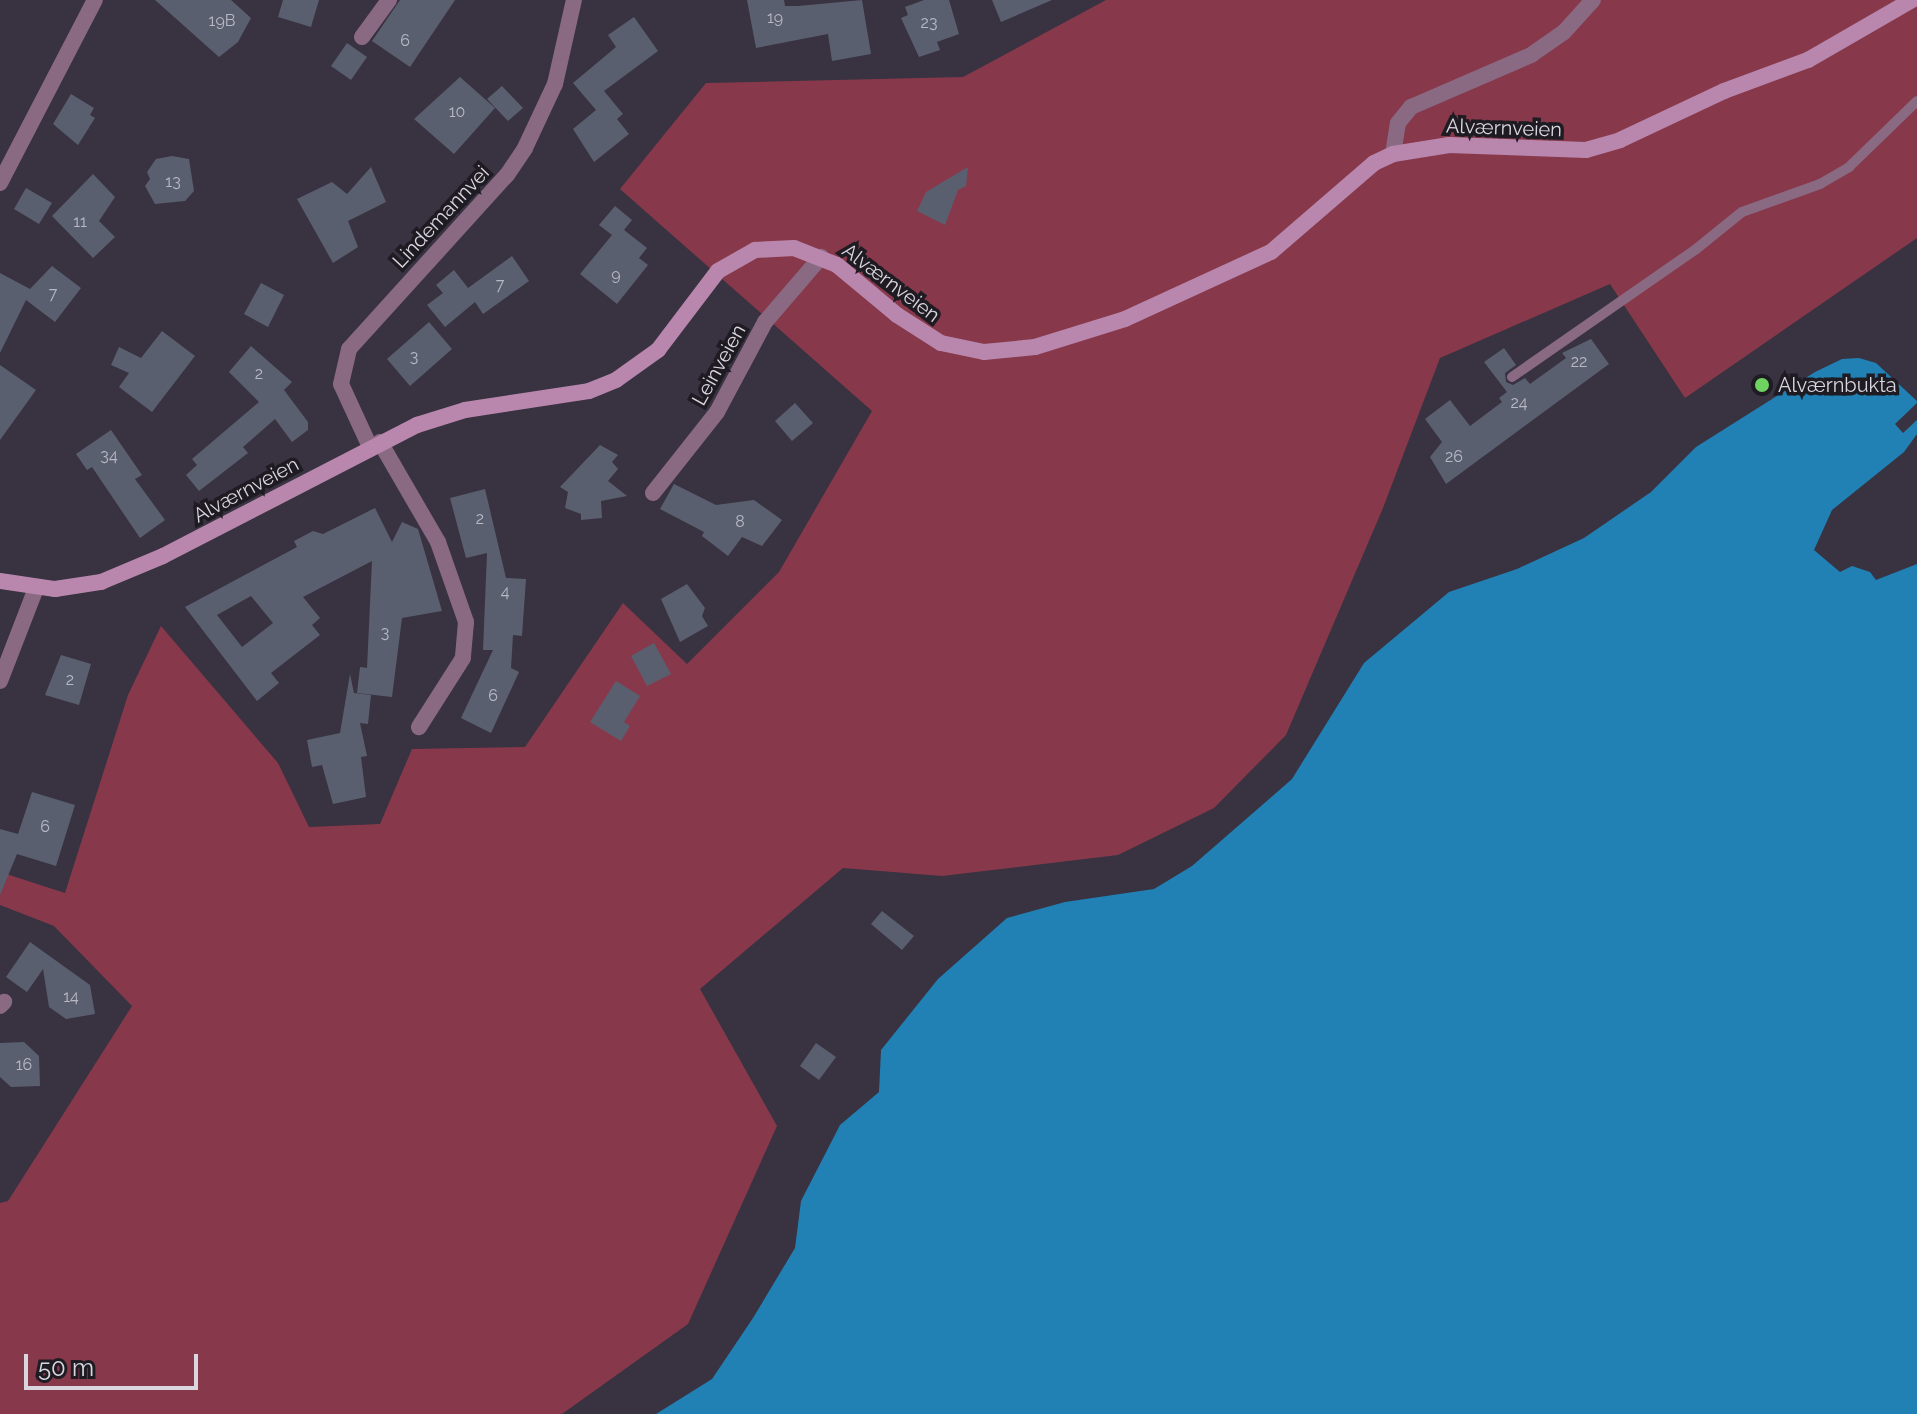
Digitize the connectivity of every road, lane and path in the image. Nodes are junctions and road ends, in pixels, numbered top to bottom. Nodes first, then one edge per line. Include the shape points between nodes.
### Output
1 (95, 0) edge
2 (389, 0) edge
3 (574, 0) edge
4 (1593, 0) edge
5 (1912, 0) edge
6 (362, 37) dead end
7 (1917, 101) edge
8 (1393, 154) junction
9 (0, 183) edge
10 (821, 257) junction
11 (1512, 377) dead end
12 (375, 444) junction
13 (653, 493) dead end
14 (0, 581) edge
15 (36, 588) junction
16 (7, 640) edge
17 (0, 681) edge
18 (419, 727) dead end

1 - 9 street
2 - 6 street
3 - 12 street, Lindemannvei via 555,84 519,157 349,349 341,384
4 - 8 street via 1564,32 1531,55 1411,107 1398,123
5 - 8 main road, Alværnveien via 1808,60 1724,91 1620,140 1586,150 1449,145
7 - 11 lane via 1849,167 1820,184 1742,212 1683,260
8 - 10 main road, Alværnveien via 1374,163 1271,252 1125,319 1035,347 984,352 941,343
10 - 12 main road, Alværnveien via 777,247 733,261 709,281 658,350 616,380 589,391 465,410
10 - 13 street, Leinveien via 765,322 717,412
12 - 15 main road, Alværnveien via 136,569 79,586
12 - 18 street, Lindemannvei via 438,542 466,622 459,666
14 - 15 main road, Alværnveien
15 - 16 street
16 - 17 street

